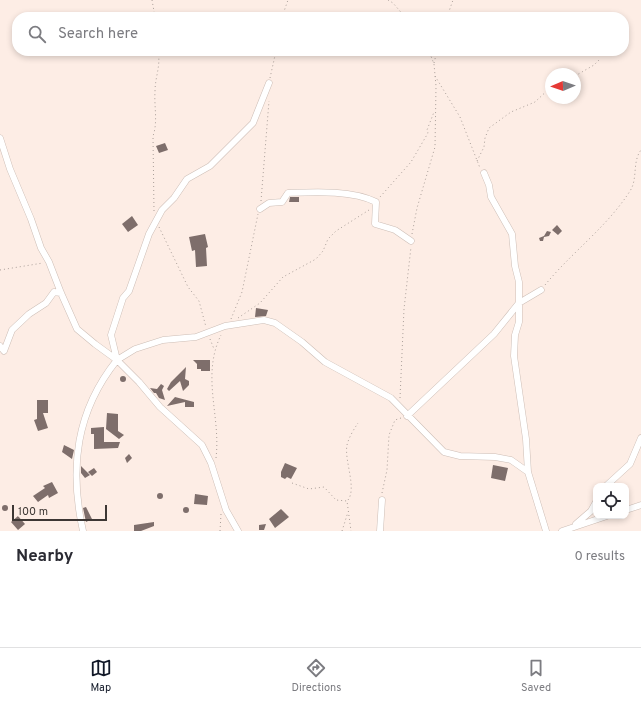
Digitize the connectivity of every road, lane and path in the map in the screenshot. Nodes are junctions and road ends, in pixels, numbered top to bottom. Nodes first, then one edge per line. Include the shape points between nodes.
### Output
1 (152, 0) edge
2 (288, 0) edge
3 (388, 0) edge
4 (453, 0) edge
5 (154, 12) edge
6 (284, 12) edge
7 (401, 12) edge
8 (449, 12) edge
9 (275, 56) edge
10 (431, 56) edge
11 (436, 56) edge
12 (601, 58) dead end
13 (434, 64) junction
14 (581, 73) edge
15 (435, 76) junction
16 (269, 84) joint
17 (545, 92) edge
18 (269, 95) dead end
19 (434, 112) junction
20 (0, 138) edge
21 (641, 150) edge
22 (477, 161) junction
23 (484, 174) joint
24 (376, 202) junction
25 (260, 210) junction
26 (411, 241) junction
27 (49, 262) junction
28 (0, 270) edge
29 (541, 290) joint
30 (61, 293) junction
31 (519, 303) junction
32 (225, 326) junction
33 (0, 346) edge
34 (117, 360) junction
35 (400, 402) dead end
36 (407, 416) junction
37 (358, 422) dead end
38 (641, 438) edge
39 (216, 462) dead end
40 (528, 472) junction
41 (292, 483) dead end
42 (609, 483) edge
43 (382, 500) joint
44 (347, 501) junction
45 (224, 504) junction
46 (641, 505) edge
47 (593, 507) edge
48 (629, 509) edge
49 (348, 511) junction
50 (597, 519) edge
51 (572, 527) junction
52 (83, 531) edge
53 (220, 531) edge
54 (238, 531) edge
55 (342, 531) edge
56 (351, 531) edge
57 (380, 531) edge
58 (546, 531) edge
59 (562, 531) edge

1 - 5 path
2 - 6 path
3 - 7 path
4 - 8 path
9 - 16 path
10 - 13 path
11 - 13 path
12 - 14 path
13 - 15 path
15 - 19 path
15 - 22 path via 460,117
16 - 34 street via 253,123 210,166 187,179 156,221 129,291 123,298 111,335
17 - 22 path via 534,102 511,112 489,128
18 - 25 path
19 - 24 path via 428,133 410,162
19 - 26 path via 435,147 417,208
20 - 27 street via 41,248
21 - 29 path via 636,161 631,190 612,217 558,268
22 - 23 path
23 - 31 street via 491,197 512,234 519,282
24 - 25 street via 363,196 312,191 302,194 288,193 282,202 269,203
24 - 26 street via 375,224 395,230
24 - 32 path via 368,211 336,231 316,259 283,277 260,303
25 - 32 path via 242,292 232,317
26 - 35 path via 404,309
27 - 28 path
27 - 30 street
29 - 31 street
30 - 33 street via 54,292 46,303 12,330 4,351
30 - 34 street via 78,329
31 - 36 street via 494,334
31 - 40 street via 514,356
32 - 34 street via 196,337 163,340 135,349
32 - 36 street via 264,320 275,323 325,362 391,398
32 - 39 path via 214,349 211,380
34 - 45 street via 160,407 202,445 211,463
34 - 52 street via 102,378 82,427 75,477
36 - 40 street via 444,452 460,456 511,460
36 - 43 path via 395,420 389,435
37 - 44 path via 347,446 350,497
38 - 42 street via 630,464
40 - 58 street
41 - 44 path via 309,489 324,486 336,500
43 - 57 street
44 - 49 path
45 - 53 path
45 - 54 street
46 - 48 street
47 - 51 street
49 - 55 path
49 - 56 path
50 - 51 street
51 - 59 street

